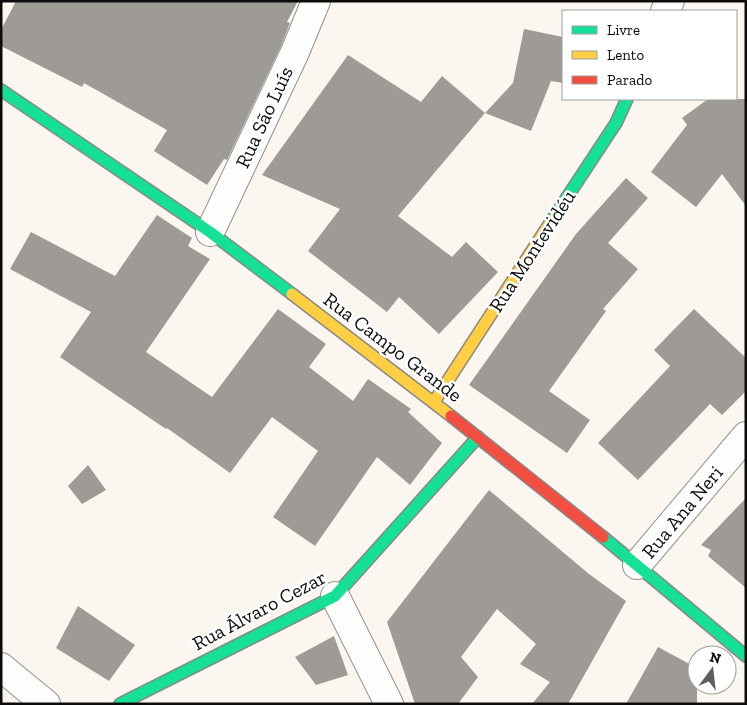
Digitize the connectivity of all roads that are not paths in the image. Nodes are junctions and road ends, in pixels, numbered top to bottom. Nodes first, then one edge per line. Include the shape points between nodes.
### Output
1 (316, 1) edge
2 (1, 90) edge
3 (627, 100) edge
4 (210, 232) junction
5 (434, 402) junction
6 (746, 436) edge
7 (478, 437) junction
8 (637, 564) junction
9 (335, 596) junction
10 (746, 656) edge
11 (1, 667) edge
12 (46, 704) edge
13 (120, 704) edge
14 (389, 704) edge

1 - 4 street, Rua São Luís
2 - 4 street, Rua Campo Grande
3 - 5 street, Rua Montevidéu via 616,124
4 - 5 street, Rua Campo Grande
5 - 7 street, Rua Campo Grande
6 - 8 street, Rua Ana Neri
7 - 8 street, Rua Campo Grande
7 - 9 street, Rua Álvaro Cezar
8 - 10 street, Rua Campo Grande
9 - 13 street, Rua Álvaro Cezar
9 - 14 street
11 - 12 street

